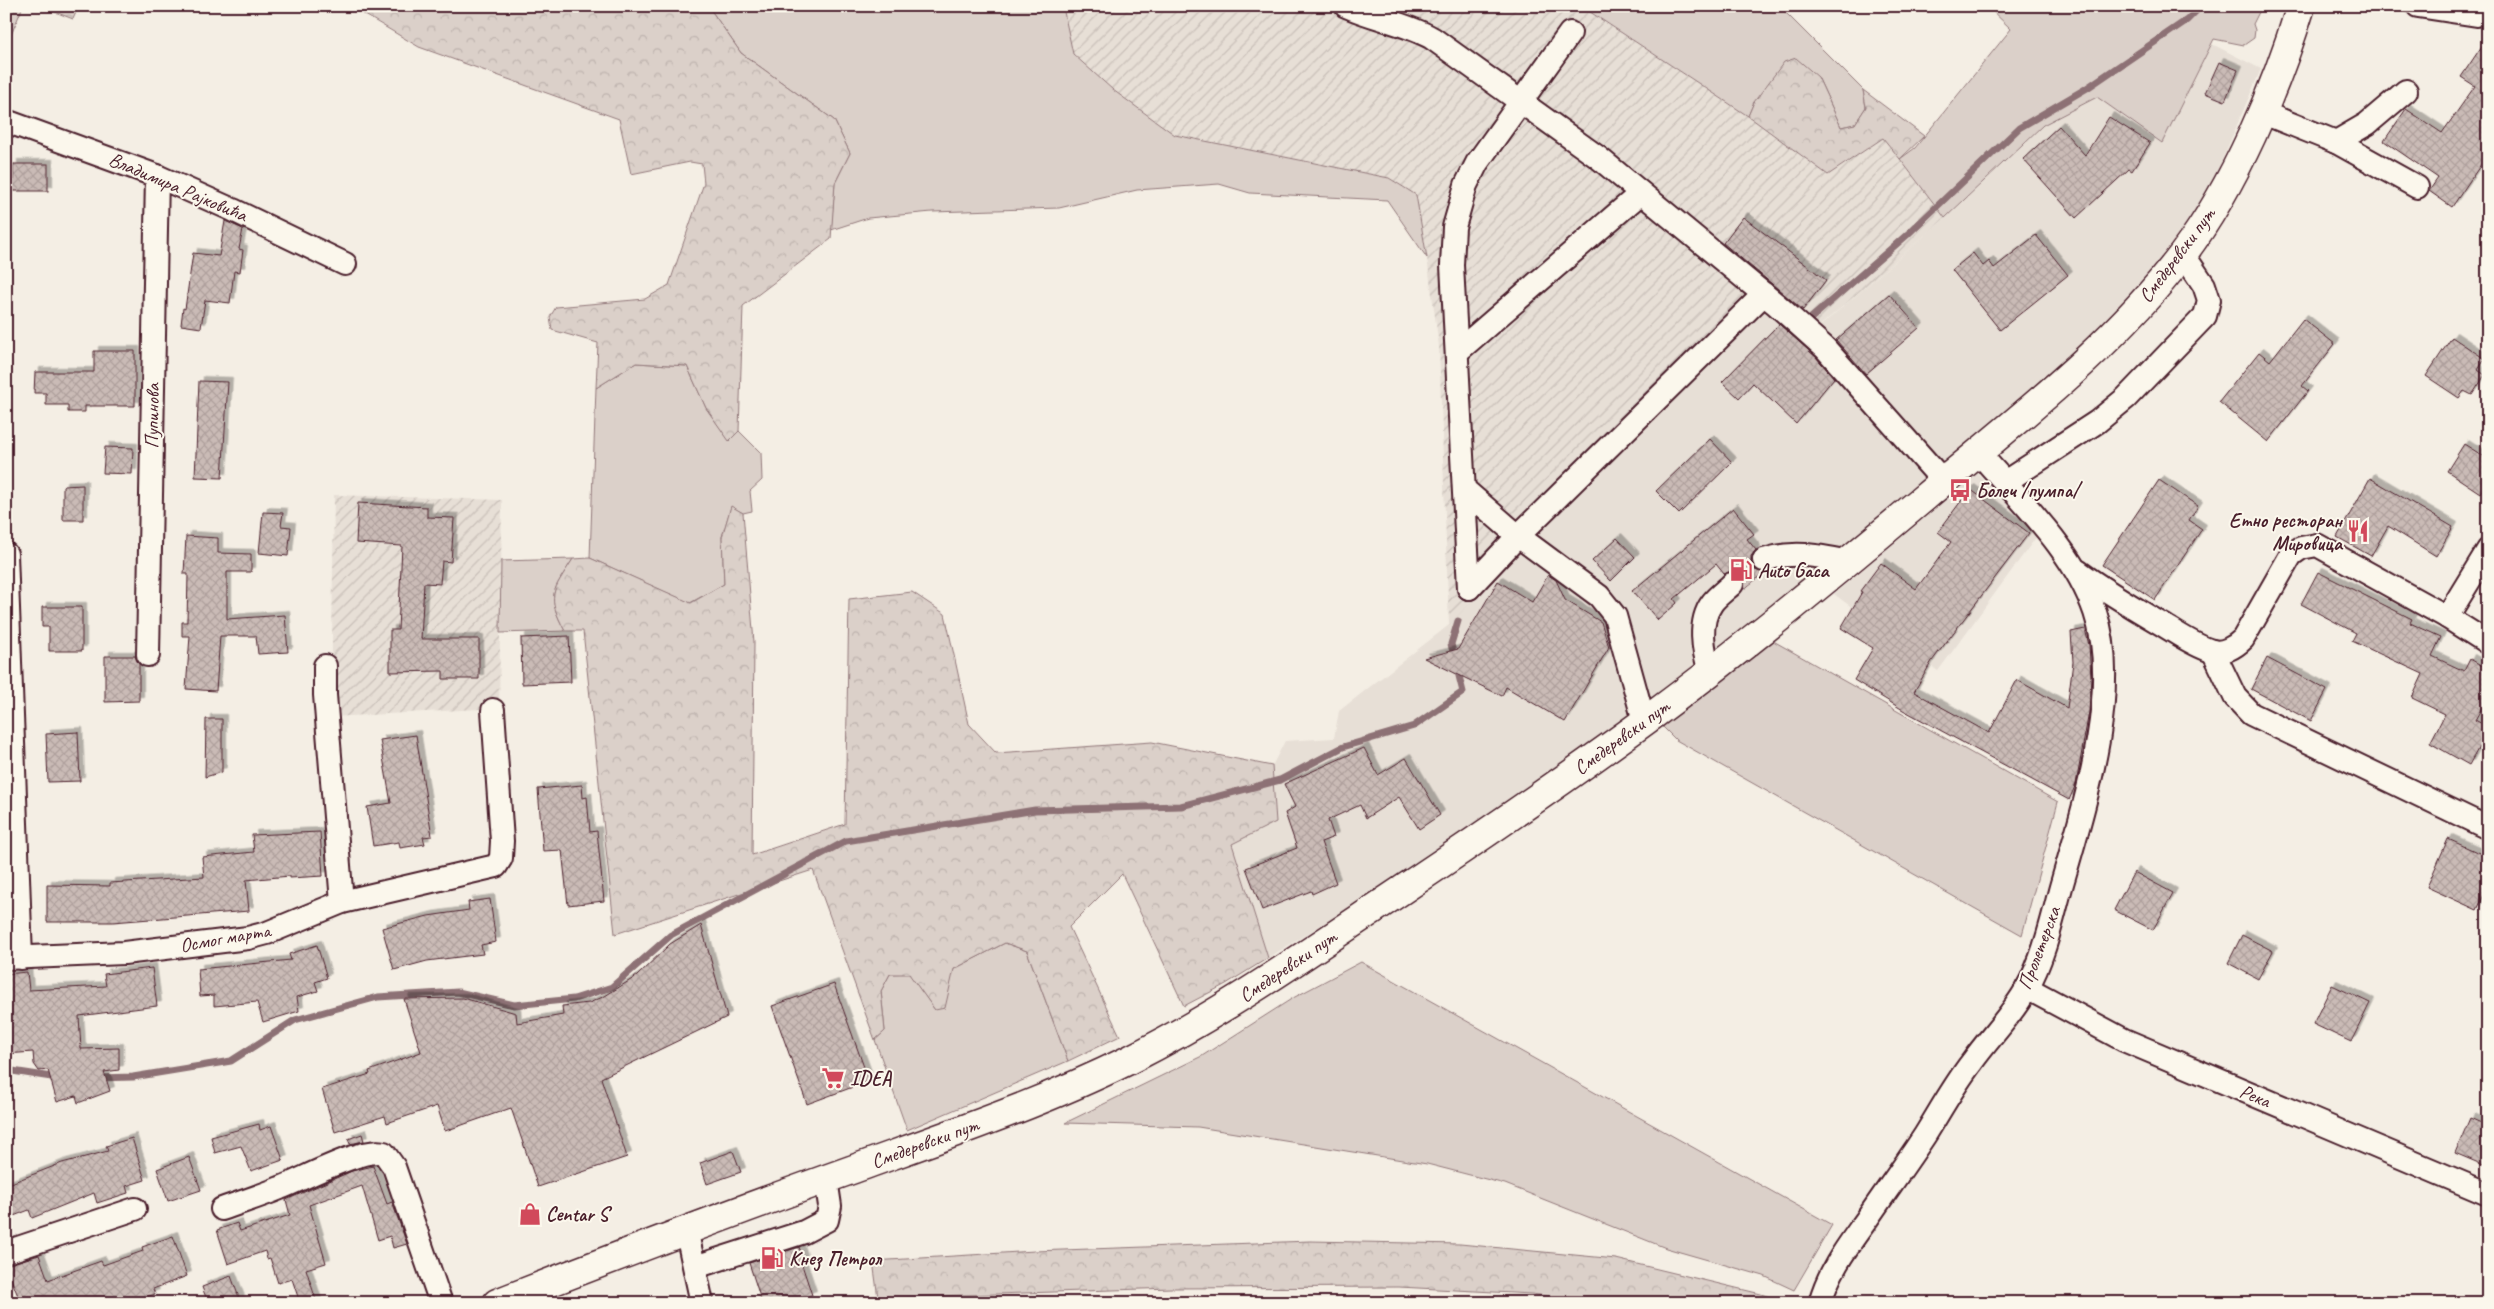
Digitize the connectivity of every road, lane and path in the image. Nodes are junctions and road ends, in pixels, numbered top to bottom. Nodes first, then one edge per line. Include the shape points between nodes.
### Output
1 (1346, 6) edge
2 (2301, 6) edge
3 (2418, 6) edge
4 (2477, 14) dead end
5 (1570, 32) dead end
6 (2406, 91) dead end
7 (1520, 102) junction
8 (2261, 112) junction
9 (6, 121) edge
10 (2336, 142) junction
11 (157, 176) junction
12 (2417, 187) dead end
13 (1641, 193) junction
14 (2183, 254) junction
15 (345, 264) dead end
16 (1764, 294) junction
17 (1458, 352) junction
18 (1979, 453) junction
19 (1944, 482) junction
20 (2005, 482) junction
21 (1464, 489) junction
22 (1518, 536) junction
23 (2488, 550) edge
24 (6, 554) edge
25 (1764, 560) tunnel mouth
26 (1850, 562) junction
27 (2078, 571) junction
28 (1732, 584) tunnel mouth
29 (2447, 617) junction
30 (2488, 643) edge
31 (2213, 651) junction
32 (148, 655) dead end
33 (325, 666) dead end
34 (1710, 671) junction
35 (493, 710) dead end
36 (1644, 721) junction
37 (2488, 828) edge
38 (342, 902) junction
39 (14, 958) edge
40 (2027, 988) junction
41 (826, 1179) junction
42 (2488, 1194) edge
43 (135, 1209) dead end
44 (222, 1209) dead end
45 (686, 1229) junction
46 (6, 1252) edge
47 (695, 1267) junction
48 (441, 1303) edge
49 (497, 1303) edge
50 (702, 1303) edge
51 (1820, 1303) edge

1 - 7 street via 1412,27 1432,38
2 - 8 main road, Смедеревски пут
3 - 4 street
5 - 7 street
6 - 10 street via 2367,124
7 - 13 street via 1599,158
7 - 17 street via 1478,163 1459,202 1452,265
8 - 10 street
8 - 14 main road, Смедеревски пут via 2226,187
9 - 11 street, Владимира Рајковића
10 - 12 street
11 - 15 street, Владимира Рајковића
11 - 32 street, Пупинова
13 - 16 street
13 - 17 street
14 - 18 main road, Смедеревски пут via 2126,322
14 - 20 street via 2204,285 2209,300 2205,316 2112,410
16 - 19 street via 1825,348
16 - 22 street
17 - 21 street
18 - 19 main road, Смедеревски пут
18 - 20 street
19 - 26 main road, Смедеревски пут
20 - 27 street
21 - 22 street
21 - 22 street via 1469,588
22 - 36 street via 1608,605
23 - 29 street
24 - 39 street
25 - 26 street via 1802,553
26 - 34 main road, Смедеревски пут
27 - 31 street via 2176,633
27 - 40 street, Пролетерска via 2103,642 2105,675 2100,724 2083,810 2042,951
28 - 34 street via 1712,603 1707,614 1703,641
29 - 30 street
29 - 31 street via 2316,545 2301,548 2291,555 2238,645
31 - 37 street via 2235,697 2251,714
33 - 38 street via 324,695
34 - 36 main road, Смедеревски пут
35 - 38 street, Осмог марта via 502,841 501,858 496,866
36 - 41 main road, Смедеревски пут via 1498,826 1284,970 1208,1017 1089,1078 970,1127
38 - 39 street, Осмог марта via 248,938 124,953
40 - 42 street, Река via 2124,1040
40 - 51 street, Пролетерска via 1970,1064 1924,1137 1836,1263 1824,1286
41 - 45 main road, Смедеревски пут
41 - 47 street via 830,1206 828,1220 804,1232
43 - 46 street
44 - 48 street via 347,1159 370,1152 384,1153 394,1167
45 - 47 street
45 - 49 main road, Смедеревски пут
47 - 50 street

